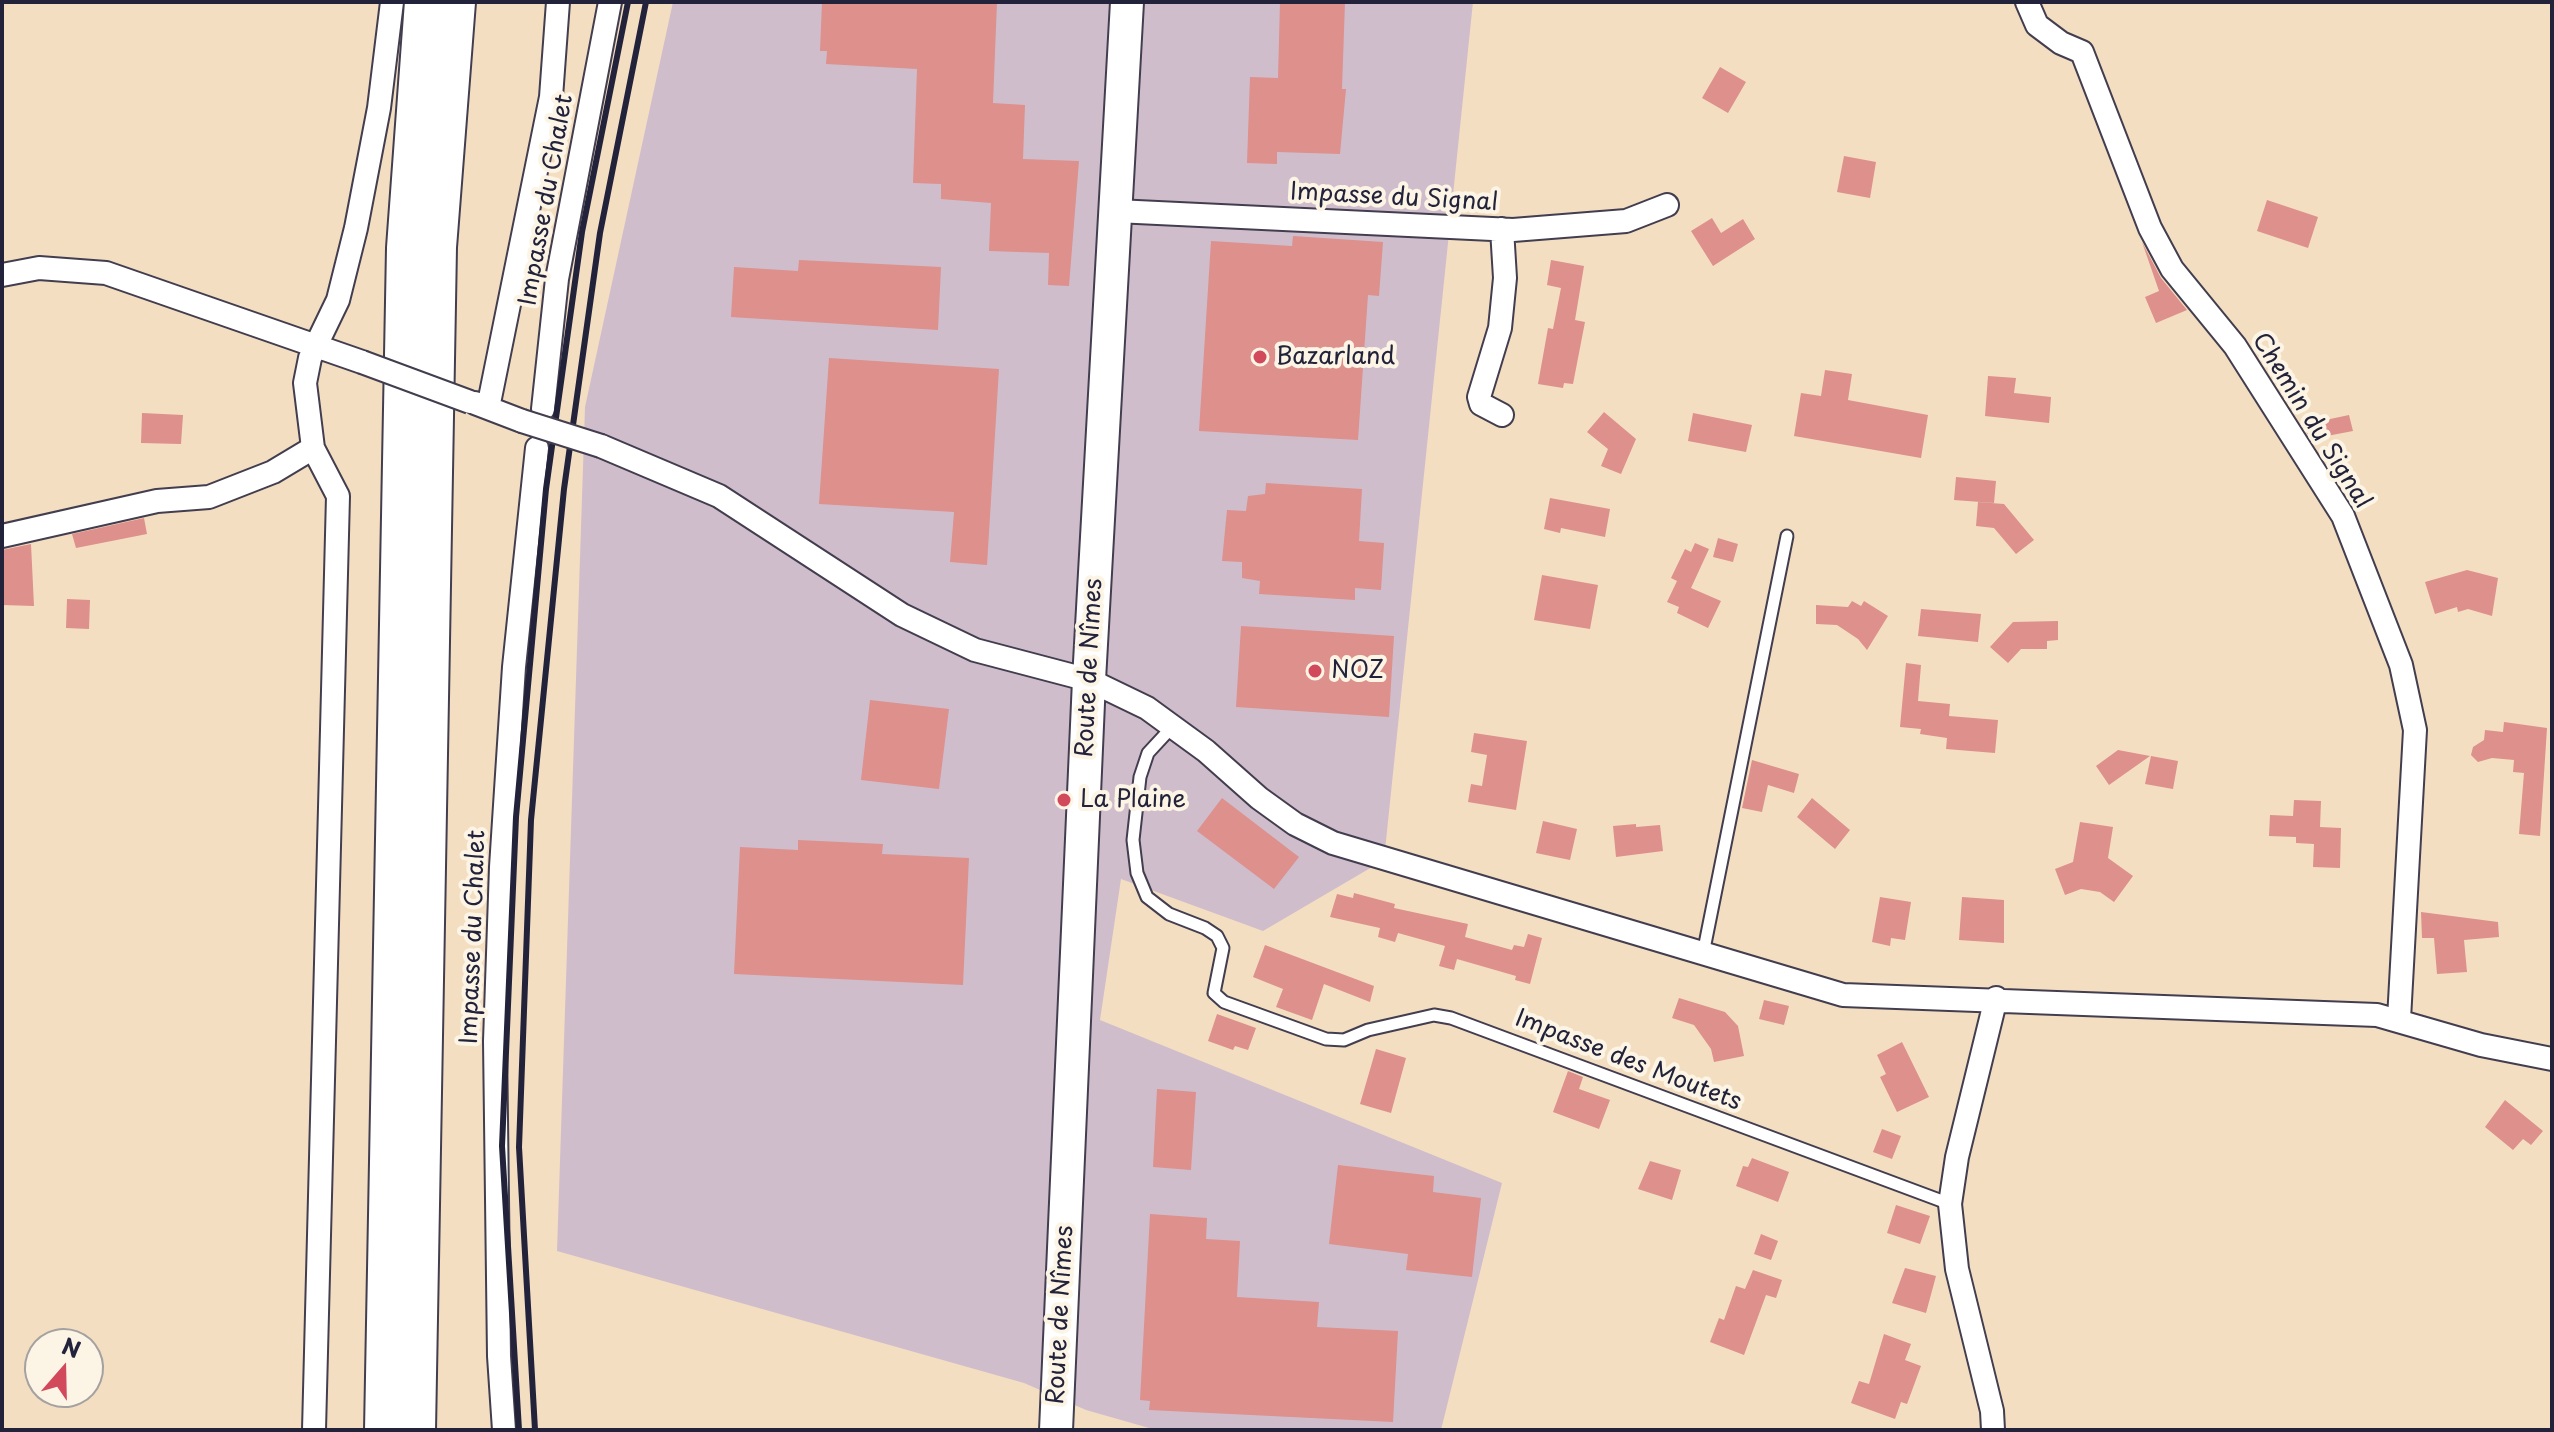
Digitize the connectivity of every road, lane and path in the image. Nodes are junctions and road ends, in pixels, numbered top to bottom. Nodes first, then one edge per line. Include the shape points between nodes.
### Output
1 (392, 2) edge
2 (424, 2) edge
3 (456, 2) edge
4 (558, 2) edge
5 (610, 2) edge
6 (1127, 2) edge
7 (2027, 2) edge
8 (1667, 205) dead end
9 (1116, 211) junction
10 (1502, 229) junction
11 (2, 275) edge
12 (316, 346) junction
13 (479, 405) junction
14 (543, 409) dead end
15 (1502, 415) dead end
16 (313, 448) junction
17 (537, 448) dead end
18 (2, 536) edge
19 (1787, 536) dead end
20 (1089, 680) junction
21 (1174, 726) junction
22 (1703, 954) junction
23 (1996, 998) junction
24 (2399, 1019) junction
25 (2551, 1061) edge
26 (1950, 1204) junction
27 (314, 1430) edge
28 (384, 1430) edge
29 (416, 1430) edge
30 (504, 1430) edge
31 (1056, 1430) edge
32 (1993, 1430) edge

1 - 12 street via 356,228 338,300
2 - 28 highway via 406,248
3 - 29 highway via 437,247
4 - 13 street via 551,97
5 - 14 street, Impasse du Chalet via 557,279
6 - 9 main road, Route de Nîmes
7 - 24 street, Chemin du Signal via 2037,25 2082,52 2150,228 2172,269 2235,346 2343,516 2401,665 2415,730
8 - 10 street, Impasse du Signal via 1626,221
9 - 10 street, Impasse du Signal
9 - 20 main road, Route de Nîmes
10 - 15 street via 1500,328 1479,397 1481,404
11 - 12 street via 39,268 106,273
12 - 13 street, bridge
12 - 16 street via 305,383
13 - 20 street, bridge via 601,446 719,496 902,615 962,645
16 - 18 street via 273,472 209,497 157,501
16 - 27 street via 338,496
17 - 30 street, Impasse du Chalet via 514,667 495,1041
19 - 22 lane
20 - 21 street
20 - 31 main road, Route de Nîmes
21 - 22 street via 1259,798 1333,843
21 - 26 lane, Impasse des Moutets via 1148,753 1140,777 1133,840 1137,873 1147,897 1169,914 1217,936 1223,948 1214,993 1224,1002 1326,1039 1344,1040 1434,1015 1451,1018
22 - 23 street via 1843,995
23 - 24 street
23 - 26 street
24 - 25 street
26 - 32 street via 1957,1269

